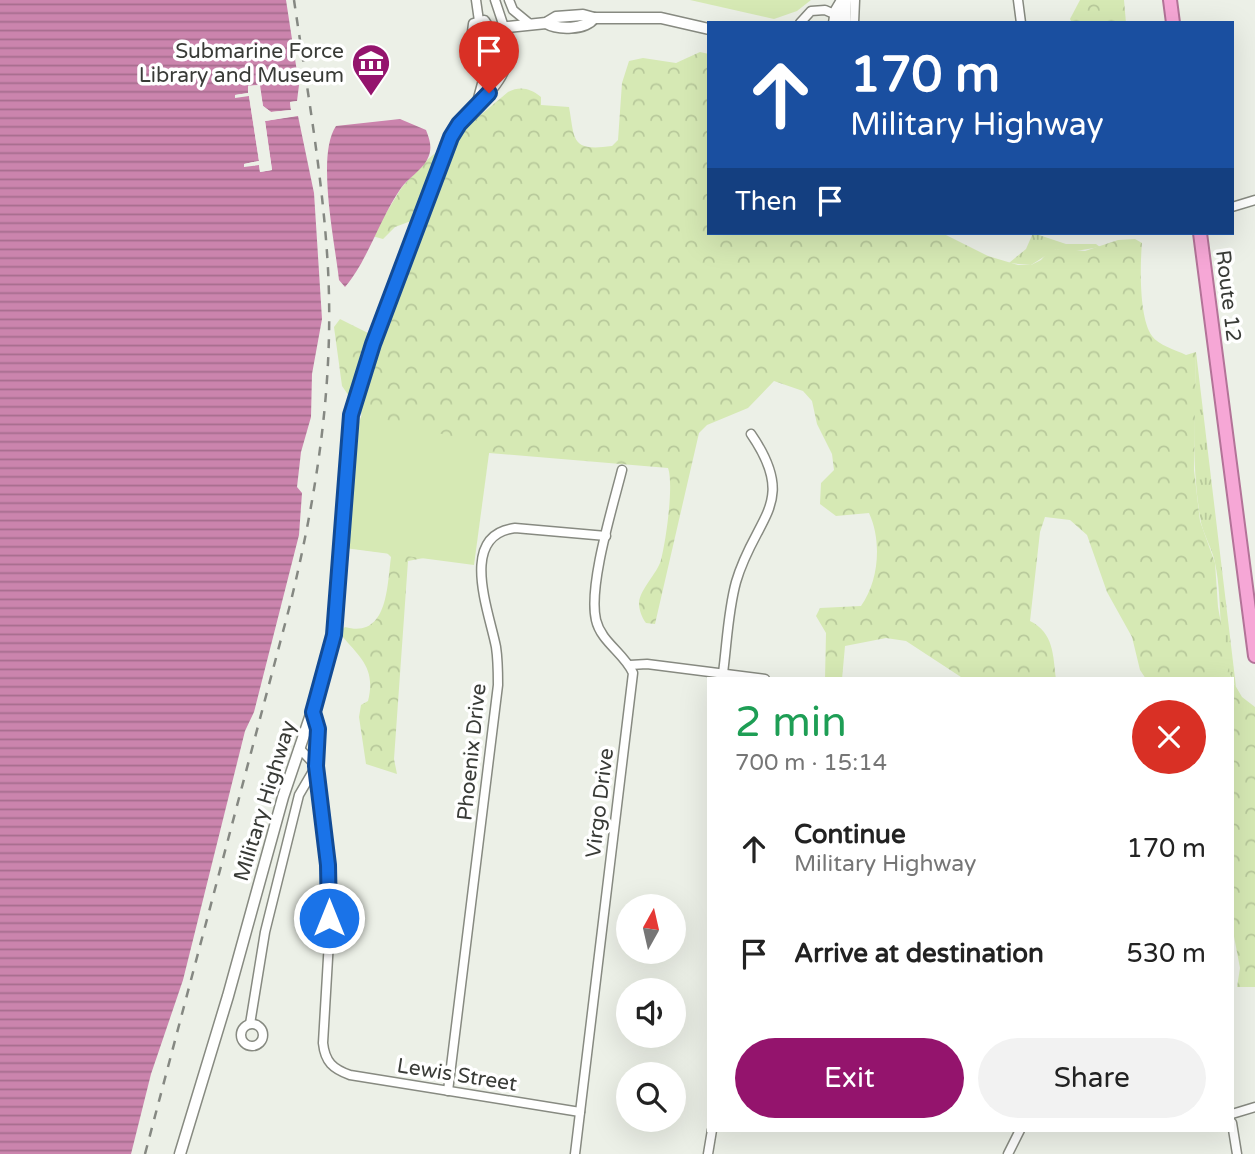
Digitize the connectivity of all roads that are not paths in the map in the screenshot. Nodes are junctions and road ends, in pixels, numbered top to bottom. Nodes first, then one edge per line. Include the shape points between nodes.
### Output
1 (476, 0) edge
2 (495, 0) edge
3 (509, 0) edge
4 (843, 0) edge
5 (855, 0) edge
6 (1018, 0) edge
7 (1170, 0) edge
8 (834, 18) edge
9 (479, 21) junction
10 (802, 21) edge
11 (839, 21) edge
12 (846, 21) edge
13 (854, 21) edge
14 (1021, 21) edge
15 (1172, 21) edge
16 (530, 24) junction
17 (504, 27) junction
18 (489, 29) junction
19 (707, 29) edge
20 (482, 38) junction
21 (478, 102) junction
22 (1255, 200) edge
23 (1234, 206) edge
24 (1200, 235) edge
25 (751, 434) dead end
26 (622, 470) dead end
27 (606, 536) junction
28 (1255, 656) edge
29 (630, 665) junction
30 (723, 673) junction
31 (751, 677) edge
32 (313, 712) junction
33 (299, 748) junction
34 (316, 766) junction
35 (250, 1024) dead end
36 (448, 1091) junction
37 (1255, 1107) edge
38 (580, 1112) junction
39 (1234, 1113) edge
40 (712, 1132) edge
41 (1019, 1132) edge
42 (1233, 1132) edge
43 (180, 1154) edge
44 (575, 1154) edge
45 (708, 1154) edge
46 (1008, 1154) edge
47 (1237, 1154) edge

1 - 9 street
2 - 17 street
3 - 16 street via 513,10
4 - 8 street
4 - 11 street
4 - 12 street
5 - 13 street
6 - 14 street
7 - 15 highway
8 - 10 street via 825,10 811,11
9 - 18 street
9 - 20 street via 472,30
16 - 17 street
16 - 19 street via 583,15 662,18
17 - 18 street
17 - 21 street, Military Highway via 509,52 506,67
18 - 20 street
20 - 21 street, Military Highway via 484,80
21 - 32 street, Military Highway via 451,137 358,388 348,439 334,635
22 - 23 street
24 - 28 highway, Route 12
25 - 30 street via 772,472 774,498 737,581
26 - 27 street
27 - 29 street via 595,620
27 - 36 street, Phoenix Drive via 535,527 503,529 484,551 481,579 496,648 498,685
29 - 30 street
29 - 38 street, Virgo Drive via 633,682
30 - 31 street
32 - 33 street, Military Highway
32 - 34 street via 318,729
33 - 34 street
33 - 43 street, Military Highway
34 - 35 street via 299,795 265,932
34 - 36 street, Lewis Street via 329,894 324,1053 332,1066 350,1075
36 - 38 street, Lewis Street
37 - 39 street
38 - 44 street, Virgo Drive
40 - 45 street
41 - 46 street
42 - 47 street

